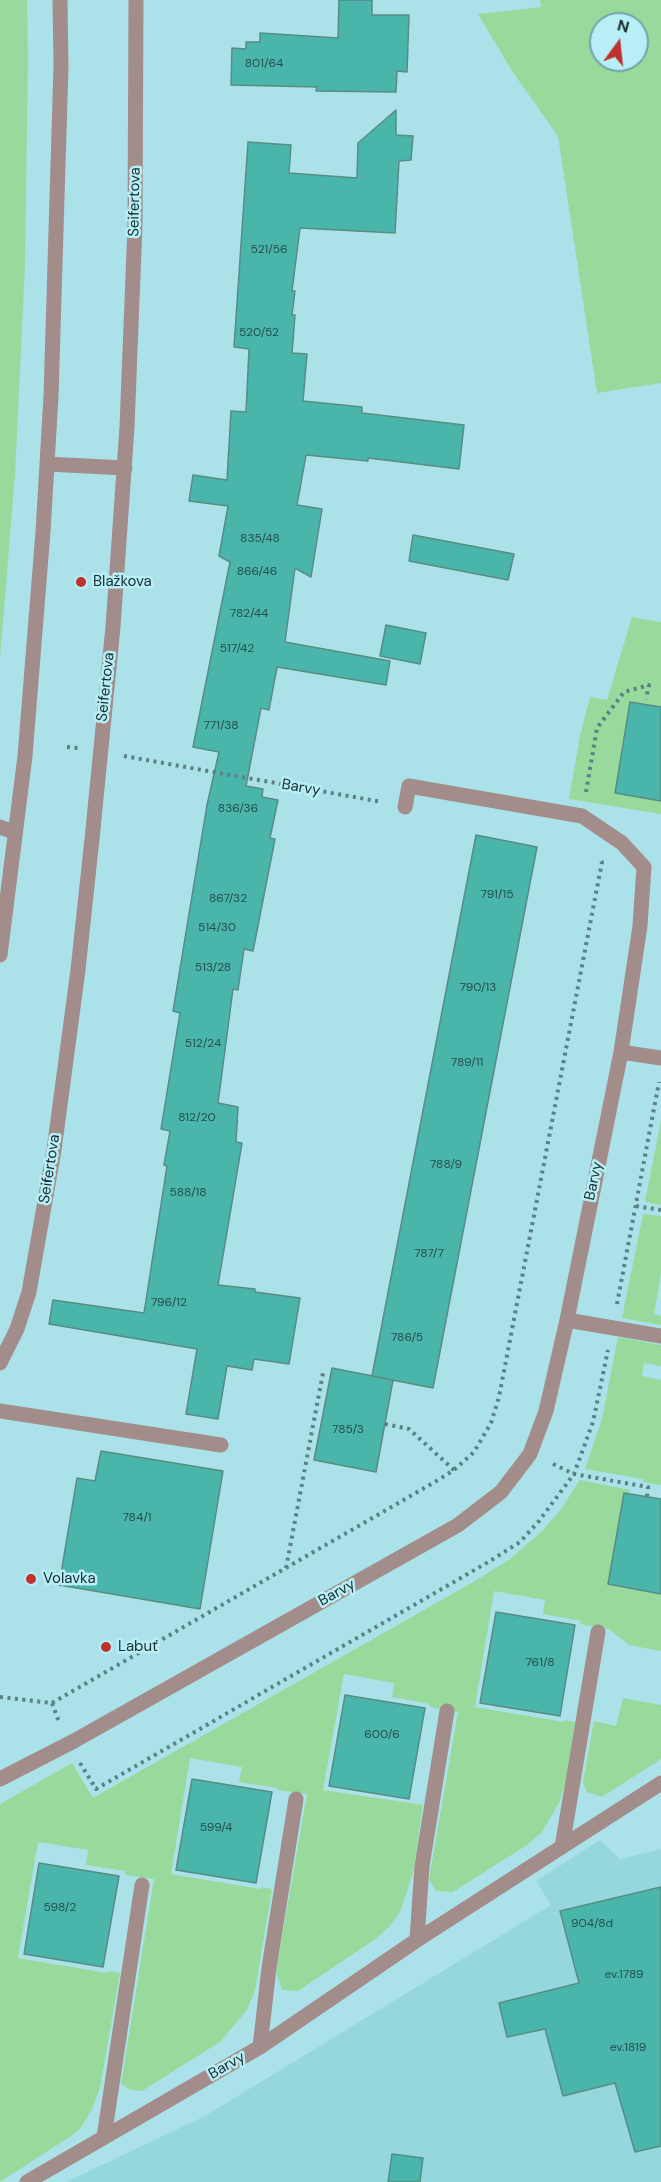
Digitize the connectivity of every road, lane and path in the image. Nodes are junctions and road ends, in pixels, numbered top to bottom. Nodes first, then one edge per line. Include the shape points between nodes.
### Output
1 (60, 0) edge
2 (136, 0) edge
3 (47, 464) junction
4 (124, 468) junction
5 (646, 699) dead end
6 (99, 751) junction
7 (405, 807) joint
8 (582, 816) junction
9 (7, 830) edge
10 (594, 855) dead end
11 (0, 955) edge
12 (621, 1052) junction
13 (661, 1058) edge
14 (661, 1072) edge
15 (636, 1206) junction
16 (661, 1210) edge
17 (567, 1320) junction
18 (613, 1328) junction
19 (661, 1336) edge
20 (0, 1363) edge
21 (323, 1373) dead end
22 (0, 1411) edge
23 (385, 1424) dead end
24 (221, 1445) dead end
25 (530, 1454) junction
26 (454, 1470) junction
27 (574, 1474) junction
28 (647, 1497) dead end
29 (286, 1569) junction
30 (598, 1632) dead end
31 (0, 1697) edge
32 (52, 1703) junction
33 (447, 1711) dead end
34 (68, 1744) junction
35 (0, 1779) edge
36 (661, 1783) edge
37 (296, 1799) dead end
38 (562, 1847) junction
39 (142, 1885) dead end
40 (417, 1940) junction
41 (260, 2047) junction
42 (104, 2137) junction
43 (27, 2182) edge

1 - 3 street
2 - 4 street, Seifertova via 135,225
3 - 4 street
3 - 9 street via 25,756
4 - 6 street, Seifertova via 113,627
5 - 8 path via 649,685 624,692 597,728
6 - 7 path, Barvy
6 - 20 street, Seifertova via 78,970 54,1150 29,1292
7 - 8 street, Barvy via 409,786
8 - 12 street, Barvy via 622,843 644,867 640,926
9 - 11 street
10 - 26 path via 602,862 499,1397 491,1423 474,1452
12 - 13 street
12 - 17 street, Barvy
14 - 15 path
15 - 16 path
15 - 18 path
17 - 18 street
17 - 25 street, Barvy via 546,1411
18 - 19 street
18 - 27 path via 593,1422
21 - 29 path
22 - 24 street
23 - 26 path via 409,1429
25 - 27 path
25 - 34 street, Barvy via 501,1492 458,1525
26 - 29 path
27 - 28 path via 648,1487
27 - 34 path via 520,1542 490,1562 96,1789
29 - 32 path
30 - 38 street
31 - 32 path
32 - 34 path
33 - 40 street via 422,1866
34 - 35 street, Barvy
36 - 38 street, Barvy
37 - 41 street
38 - 40 street, Barvy
39 - 42 street
40 - 41 street, Barvy
41 - 42 street, Barvy
42 - 43 street, Barvy

